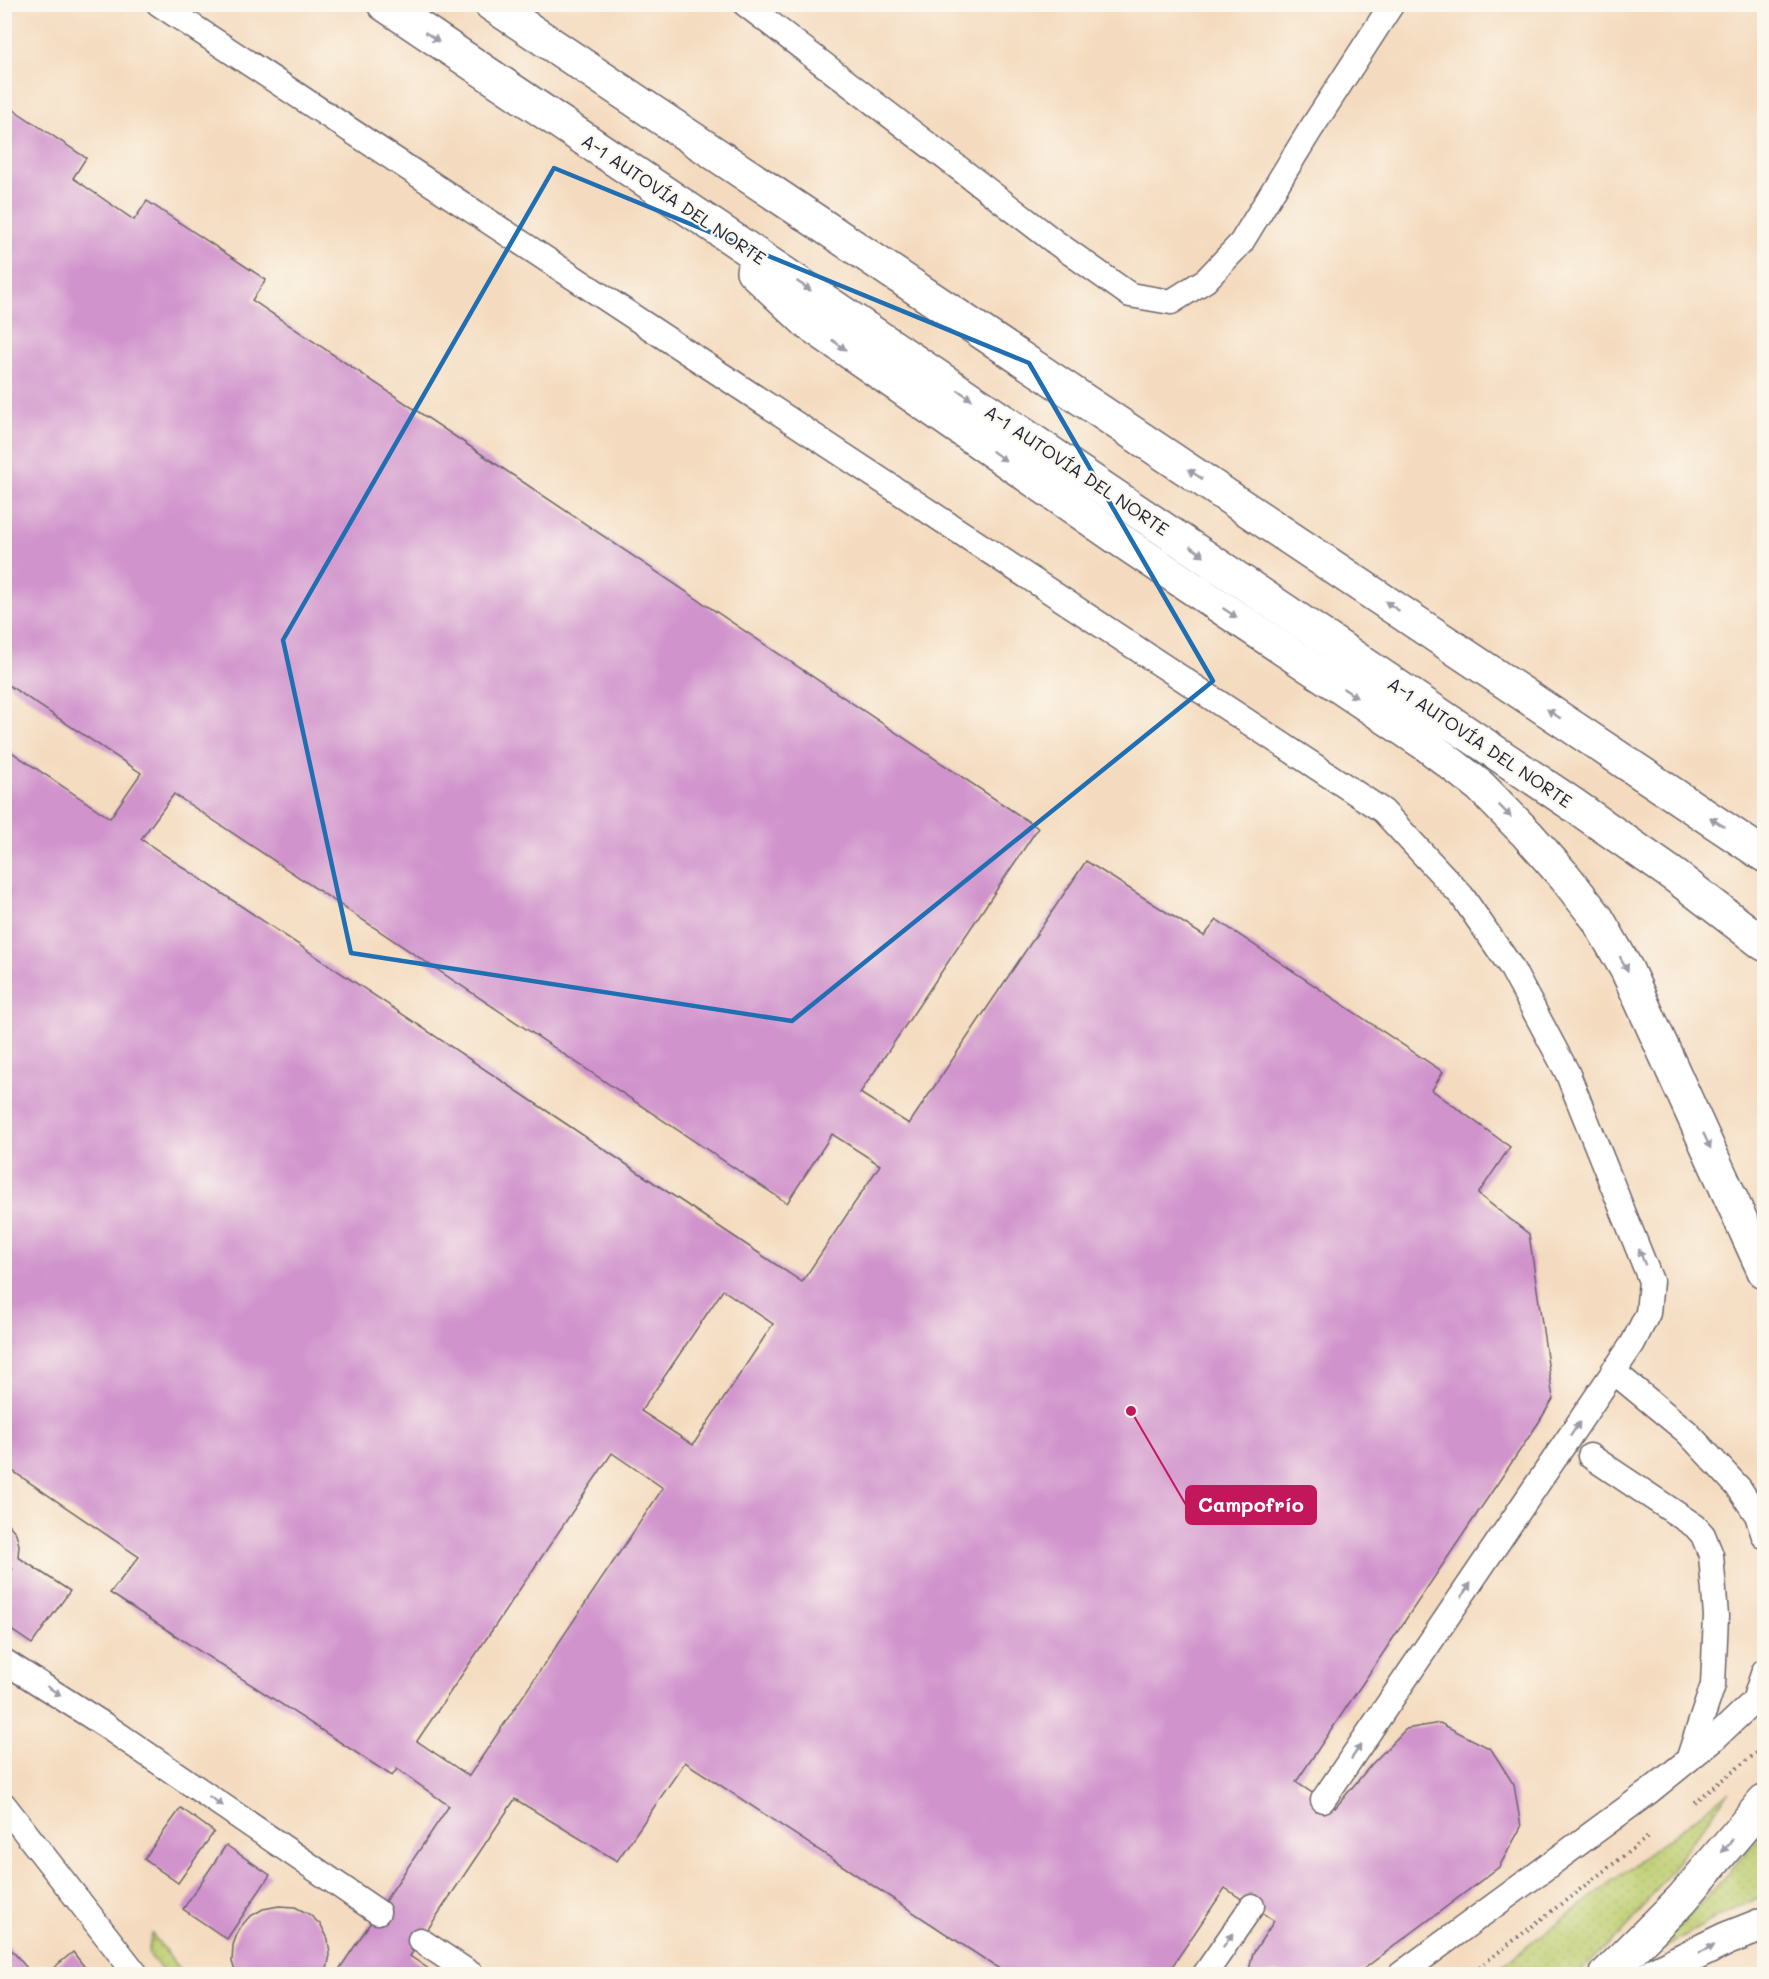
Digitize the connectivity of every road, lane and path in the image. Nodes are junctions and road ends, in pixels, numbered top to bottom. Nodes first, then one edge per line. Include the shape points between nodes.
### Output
1 (159, 4) edge
2 (384, 4) edge
3 (491, 4) edge
4 (745, 4) edge
5 (1392, 4) edge
6 (687, 208) junction
7 (1764, 855) edge
8 (1764, 944) edge
9 (1764, 1270) edge
10 (1613, 1371) junction
11 (1590, 1456) dead end
12 (1764, 1536) edge
13 (4, 1661) edge
14 (1764, 1671) edge
15 (1764, 1747) edge
16 (1688, 1761) junction
17 (1323, 1800) dead end
18 (1764, 1802) edge
19 (4, 1805) edge
20 (1689, 1806) dead end
21 (1651, 1835) dead end
22 (1252, 1906) dead end
23 (378, 1912) dead end
24 (1764, 1924) edge
25 (420, 1940) dead end
26 (136, 1974) edge
27 (471, 1974) edge
28 (1205, 1974) edge
29 (1401, 1974) edge
30 (1470, 1974) edge
31 (1607, 1974) edge
32 (1654, 1974) edge

10 -> 1 lane via 1648,1313 1651,1281 1567,1072 1511,967 1468,905 1383,811
2 -> 6 main road, A-1 AUTOVÍA DEL NORTE
7 -> 3 main road
4 - 5 lane via 1130,295 1171,302 1206,280 1241,243
6 -> 8 main road, A-1 AUTOVÍA DEL NORTE via 1572,804
6 -> 9 main road via 808,323 1116,537 1427,745 1480,786 1558,868 1597,918 1627,970
10 - 12 lane via 1687,1432 1739,1488 1757,1515
17 -> 10 lane
11 - 16 lane via 1695,1526 1711,1555 1716,1616 1713,1685
13 -> 23 lane
14 - 16 lane via 1754,1701
15 - 20 path
16 - 29 lane
18 -> 31 main road via 1682,1899
19 - 26 lane
21 - 30 path
28 -> 22 lane
32 -> 24 main road
25 - 27 lane

